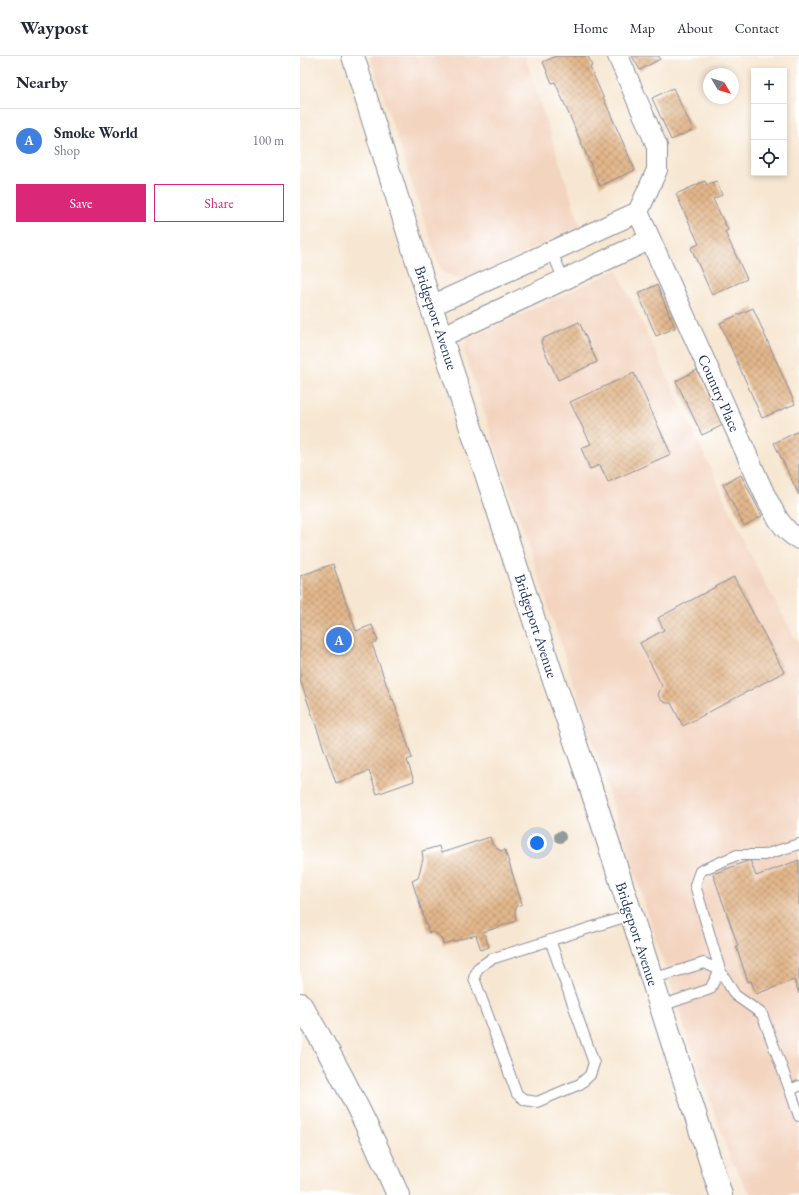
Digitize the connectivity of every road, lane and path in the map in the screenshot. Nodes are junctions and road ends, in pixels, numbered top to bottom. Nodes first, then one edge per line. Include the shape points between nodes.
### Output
1 (353, 56) edge
2 (618, 56) edge
3 (638, 212) junction
4 (649, 240) junction
5 (552, 252) junction
6 (563, 278) junction
7 (431, 306) junction
8 (441, 337) junction
9 (799, 539) edge
10 (799, 844) edge
11 (631, 915) junction
12 (550, 940) junction
13 (720, 970) junction
14 (652, 979) junction
15 (300, 1004) edge
16 (661, 1006) junction
17 (794, 1088) edge
18 (799, 1116) edge
19 (398, 1195) edge
20 (721, 1195) edge

1 - 7 main road, Bridgeport Avenue
2 - 3 street via 658,146 657,170
3 - 4 street, Country Place
3 - 5 street
4 - 6 street
4 - 9 street, Country Place via 764,493 778,519
5 - 6 lane
5 - 7 street
6 - 8 street
7 - 8 main road, Bridgeport Avenue
8 - 11 main road, Bridgeport Avenue
10 - 13 lane via 764,855 737,855 700,871 695,885
11 - 12 lane
11 - 14 main road, Bridgeport Avenue
12 - 12 lane via 491,959 478,968 474,978 517,1094 525,1100 537,1102 580,1084 590,1075 594,1063
13 - 14 lane via 704,963
13 - 16 lane via 710,989
13 - 17 lane via 735,995 762,1014
14 - 16 main road, Bridgeport Avenue
15 - 19 main road via 379,1151
16 - 20 main road, Bridgeport Avenue
17 - 18 lane

